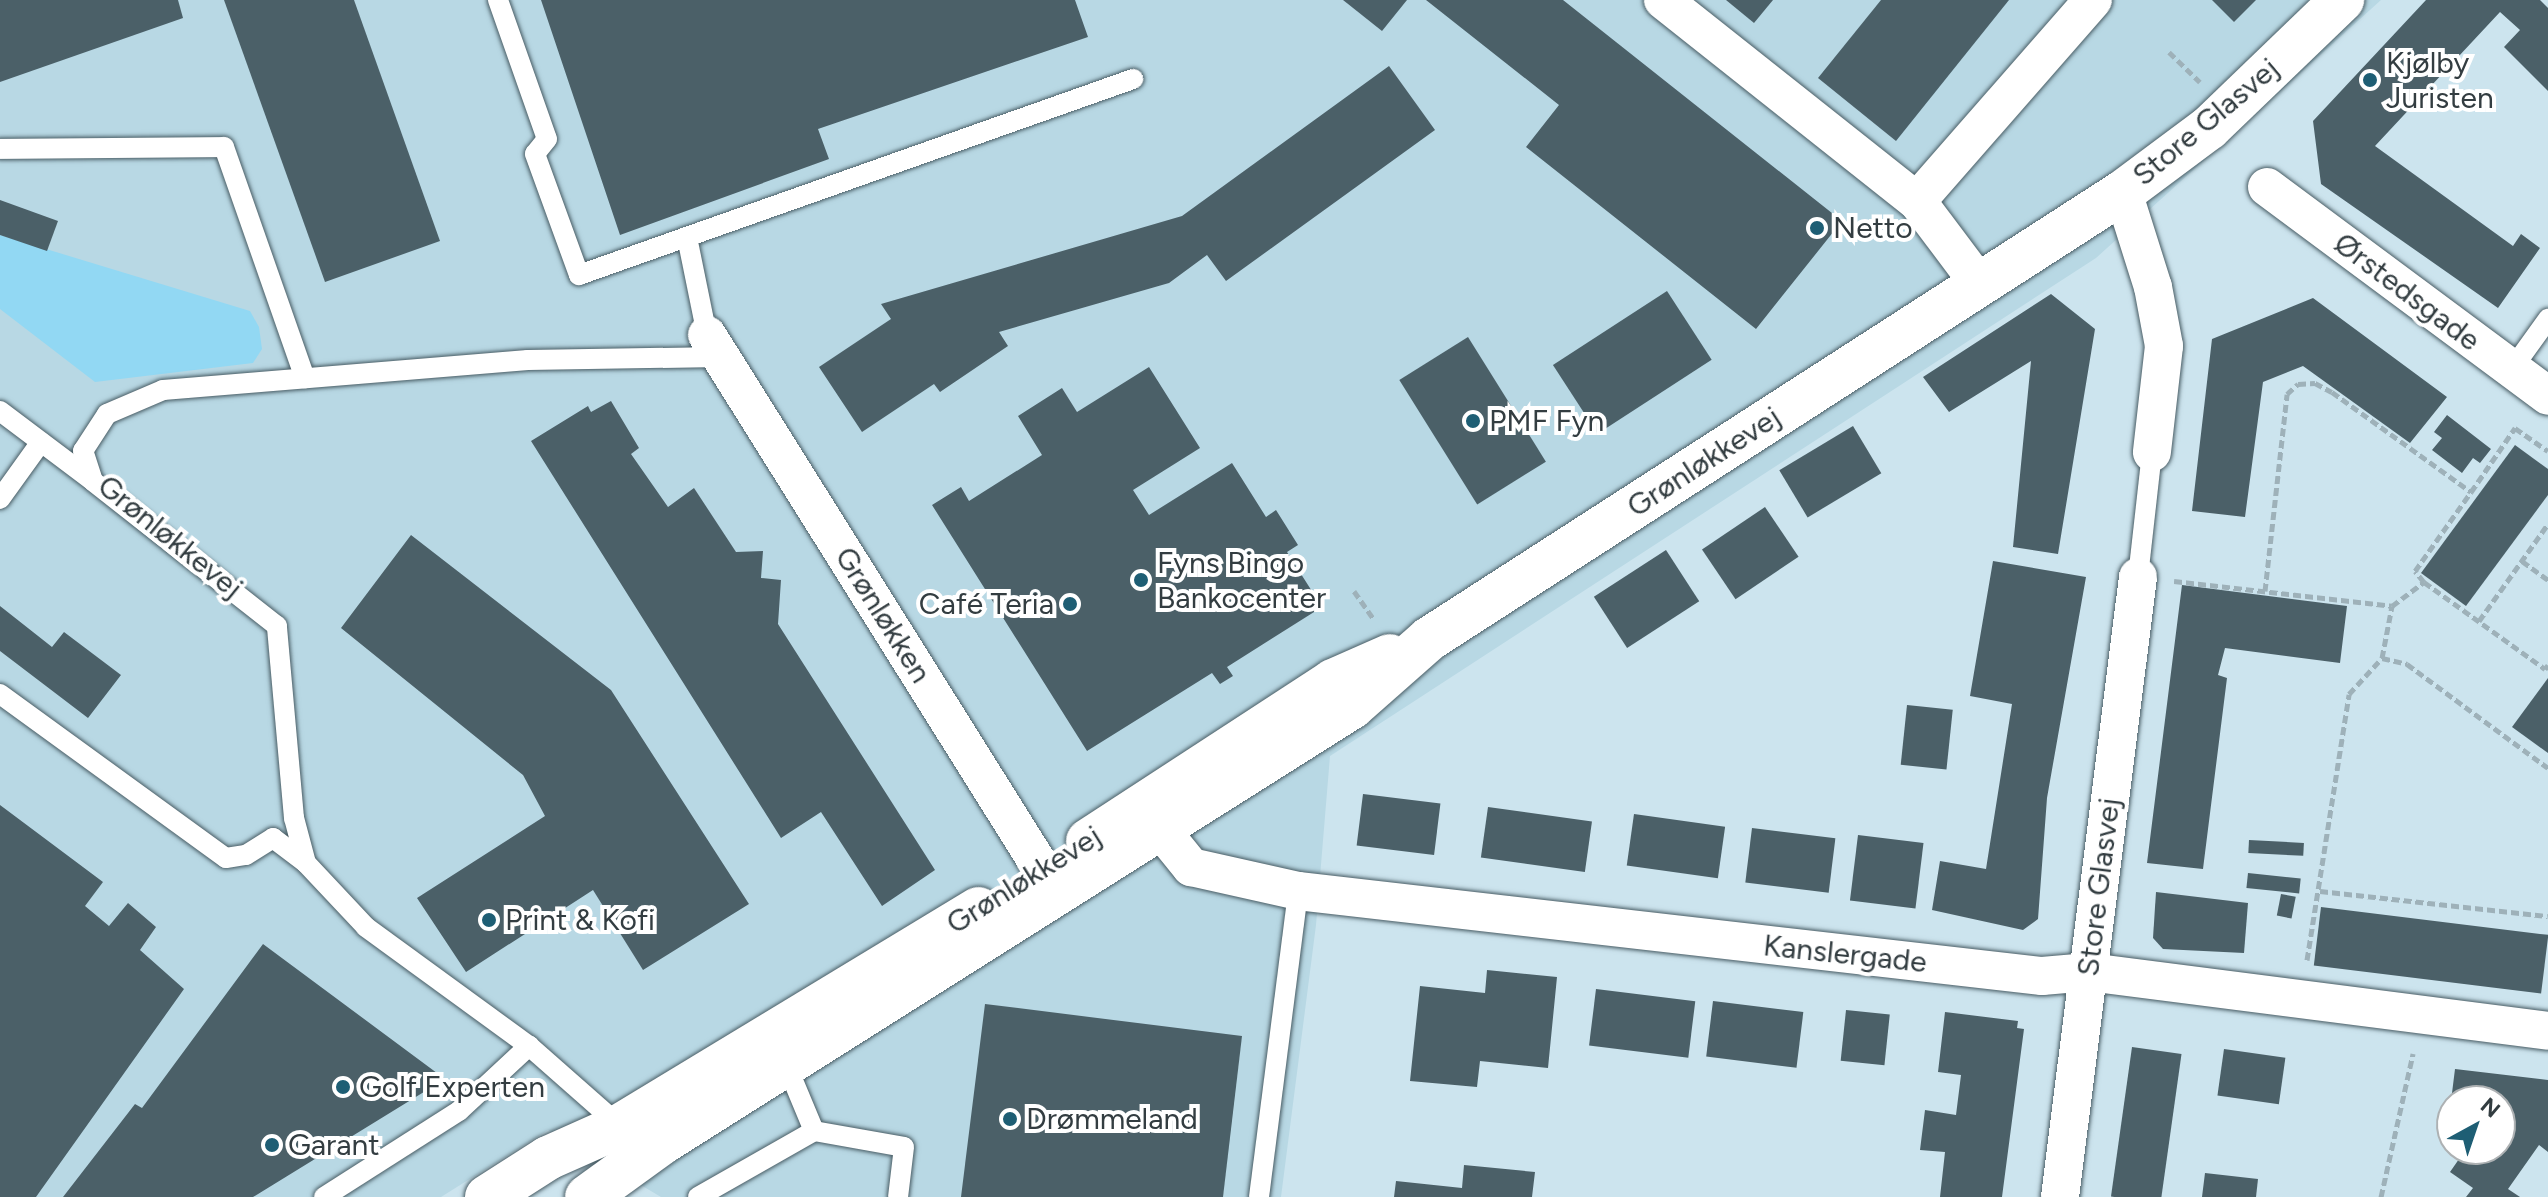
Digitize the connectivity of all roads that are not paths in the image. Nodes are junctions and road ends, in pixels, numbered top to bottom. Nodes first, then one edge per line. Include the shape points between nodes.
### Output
1 (498, 0) edge
2 (1663, 0) edge
3 (2093, 0) edge
4 (2342, 0) edge
5 (1133, 79) dead end
6 (0, 149) edge
7 (2267, 187) dead end
8 (2123, 192) junction
9 (1917, 201) junction
10 (687, 237) junction
11 (1980, 285) junction
12 (2548, 319) edge
13 (714, 346) junction
14 (2512, 369) junction
15 (305, 378) junction
16 (2548, 396) edge
17 (0, 411) edge
18 (41, 442) junction
19 (2152, 452) joint
20 (93, 481) junction
21 (0, 499) edge
22 (2138, 577) joint
23 (1429, 639) junction
24 (0, 694) edge
25 (1161, 830) junction
26 (306, 863) junction
27 (1051, 882) junction
28 (1298, 891) junction
29 (2089, 972) junction
30 (2548, 1031) edge
31 (529, 1046) junction
32 (787, 1066) junction
33 (814, 1131) junction
34 (630, 1141) junction
35 (548, 1158) junction
36 (324, 1197) edge
37 (487, 1197) edge
38 (507, 1197) edge
39 (587, 1197) edge
40 (698, 1197) edge
41 (898, 1197) edge
42 (1259, 1197) edge
43 (2060, 1197) edge

1 - 10 lane via 547,139 535,154 579,275
2 - 9 street
3 - 9 street
4 - 8 main road, Store Glasvej via 2209,128
5 - 10 lane
6 - 15 lane via 224,147
7 - 14 street, Ørstedsgade
8 - 11 main road, Grønløkkevej
8 - 19 street, Store Glasvej via 2153,287 2164,346
9 - 11 street
10 - 13 lane
11 - 23 main road, Grønløkkevej
12 - 14 lane
13 - 15 lane, Grønløkkevej
13 - 27 street, Grønløkken
14 - 16 street, Ørstedsgade
15 - 20 lane, Grønløkkevej via 163,390 107,414 83,451
17 - 18 lane
18 - 20 lane
18 - 21 lane
19 - 22 lane
20 - 26 lane, Grønløkkevej via 277,626 294,818
22 - 29 street, Store Glasvej
23 - 25 main road, Grønløkkevej via 1352,707
23 - 27 main road, Grønløkkevej via 1333,681
24 - 26 lane via 226,858 246,855 273,838
25 - 27 main road, Grønløkkevej
25 - 28 street, Kanslergade via 1191,867
26 - 31 lane, Grønløkkevej via 366,927
27 - 32 main road, Grønløkkevej
27 - 34 main road, Grønløkkevej
28 - 29 street, Kanslergade via 2042,976
28 - 42 lane
29 - 30 street, Kanslergade
29 - 43 street, Store Glasvej
31 - 34 lane, Grønløkkevej
31 - 36 lane via 459,1111
32 - 33 lane
32 - 34 main road, Grønløkkevej
33 - 40 lane
33 - 41 lane via 904,1147
34 - 35 main road, Grønløkkevej
34 - 39 main road, Grønløkkevej
35 - 37 main road, Grønløkkevej
35 - 38 main road

